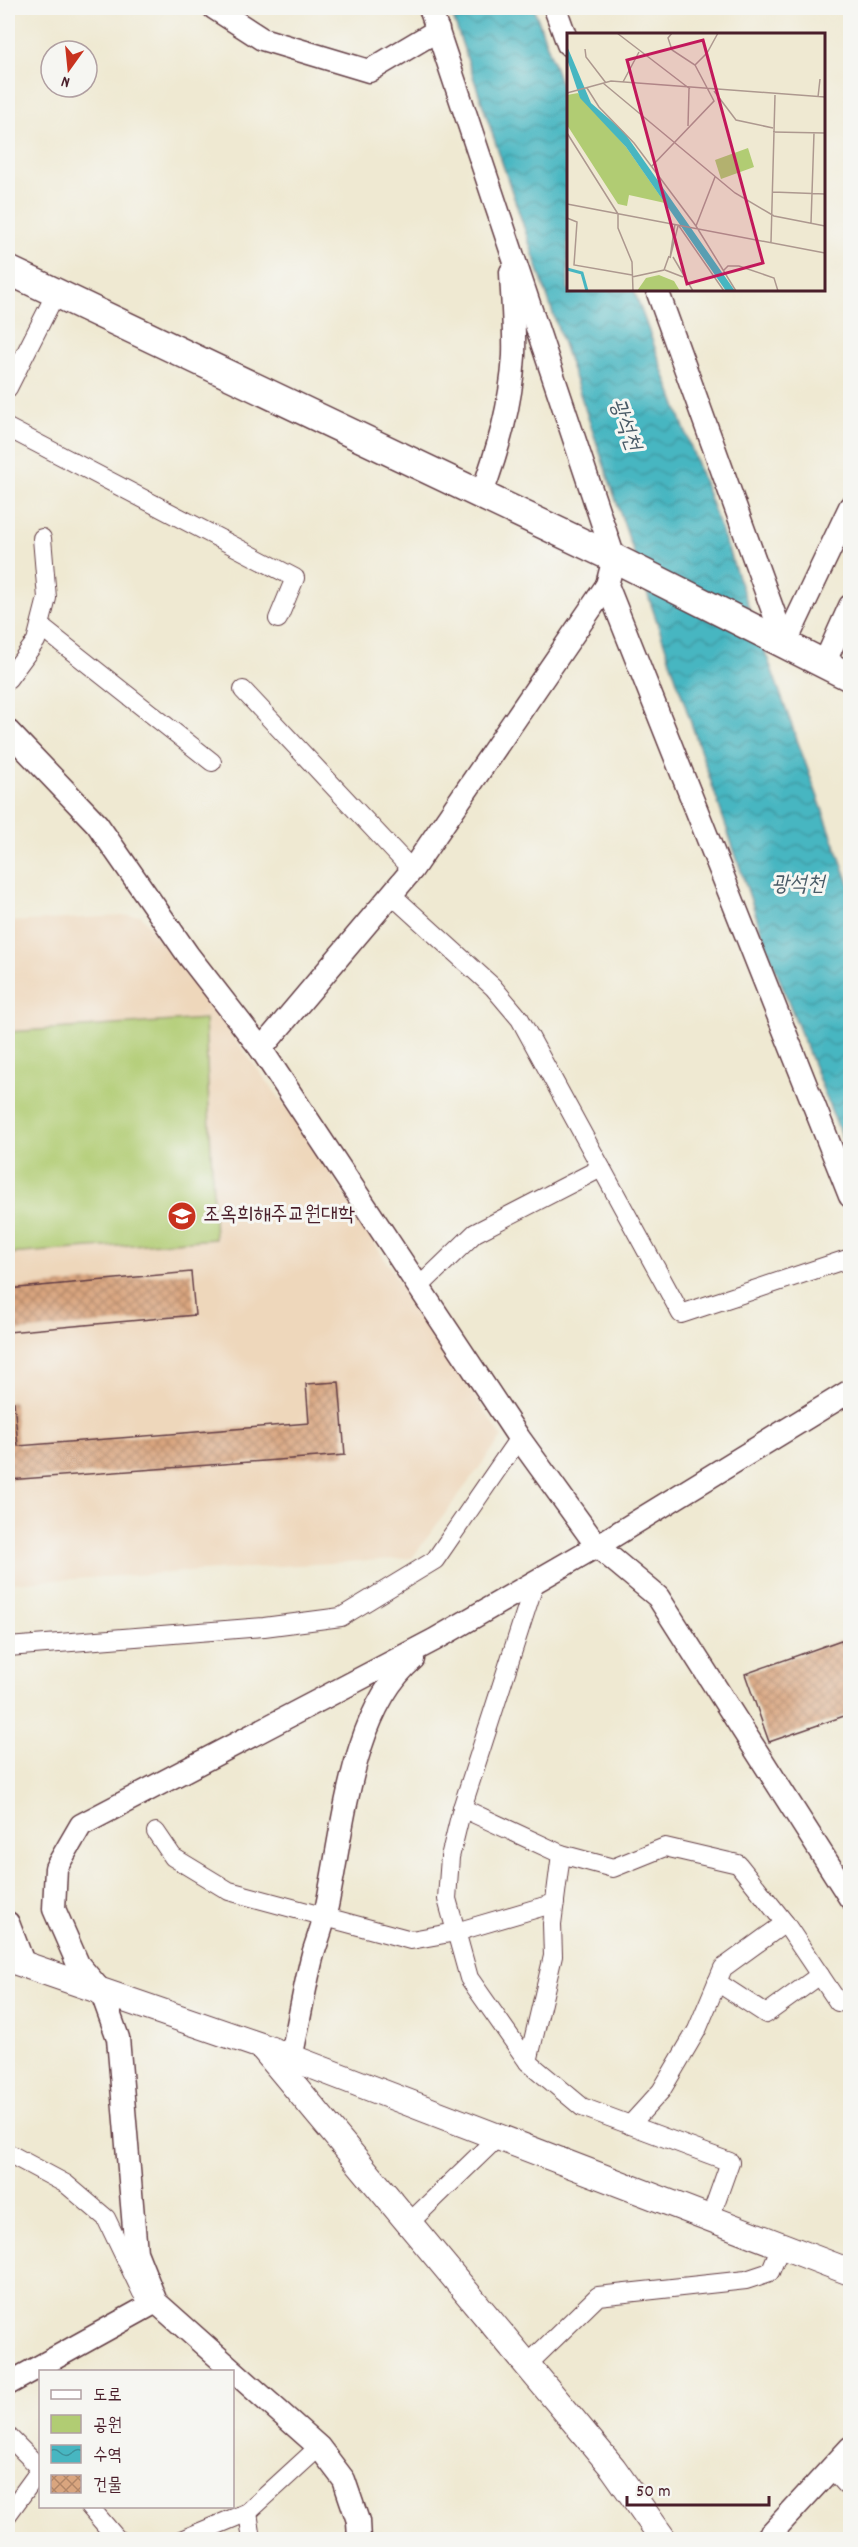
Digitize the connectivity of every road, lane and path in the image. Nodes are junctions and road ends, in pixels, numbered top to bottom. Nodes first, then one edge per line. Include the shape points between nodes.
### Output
1 (214, 8) edge
2 (430, 8) edge
3 (555, 8) edge
4 (438, 30) junction
5 (567, 41) edge
6 (509, 244) junction
7 (8, 270) edge
8 (657, 291) edge
9 (56, 293) junction
10 (8, 388) edge
11 (8, 428) edge
12 (481, 496) junction
13 (850, 507) edge
14 (42, 538) dead end
15 (617, 570) junction
16 (850, 606) edge
17 (278, 619) dead end
18 (40, 626) junction
19 (785, 644) junction
20 (824, 664) junction
21 (850, 677) edge
22 (8, 679) edge
23 (243, 690) dead end
24 (8, 730) edge
25 (212, 762) dead end
26 (412, 870) junction
27 (393, 896) junction
28 (261, 1049) junction
29 (601, 1168) junction
30 (850, 1196) edge
31 (850, 1258) edge
32 (419, 1287) junction
33 (850, 1391) edge
34 (519, 1438) junction
35 (597, 1546) junction
36 (535, 1582) junction
37 (434, 1640) junction
38 (8, 1647) edge
39 (462, 1808) junction
40 (156, 1832) dead end
41 (561, 1854) junction
42 (850, 1898) edge
43 (555, 1903) junction
44 (325, 1917) junction
45 (8, 1923) edge
46 (785, 1923) junction
47 (456, 1932) junction
48 (16, 1962) edge
49 (820, 1975) junction
50 (717, 1983) junction
51 (101, 1991) junction
52 (850, 2003) edge
53 (261, 2046) junction
54 (291, 2058) junction
55 (528, 2062) junction
56 (630, 2125) junction
57 (498, 2137) junction
58 (8, 2153) edge
59 (710, 2218) junction
60 (409, 2223) junction
61 (781, 2246) junction
62 (850, 2272) edge
63 (152, 2304) junction
64 (527, 2365) junction
65 (229, 2370) edge
66 (234, 2374) edge
67 (8, 2384) edge
68 (8, 2436) edge
69 (319, 2447) junction
70 (850, 2448) edge
71 (39, 2468) edge
72 (831, 2468) junction
73 (39, 2470) edge
74 (850, 2489) edge
75 (91, 2508) edge
76 (248, 2512) junction
77 (8, 2514) edge
78 (118, 2540) edge
79 (181, 2540) edge
80 (252, 2540) edge
81 (359, 2540) edge
82 (664, 2540) edge
83 (765, 2540) edge

1 - 4 street via 262,39 369,71
2 - 4 street
3 - 5 street
4 - 6 street
6 - 12 street via 514,354 510,401 499,449
6 - 15 street
7 - 9 main road
8 - 19 street
9 - 10 street
9 - 12 main road
11 - 17 street via 295,578
12 - 15 main road
13 - 19 street
14 - 18 street via 47,598
15 - 19 main road
15 - 26 street
15 - 30 street
16 - 20 street
18 - 22 street via 36,641
18 - 25 street
19 - 20 main road
20 - 21 main road
23 - 26 street
24 - 28 street via 97,824 188,955
26 - 27 street
27 - 28 street
27 - 29 street via 494,987 519,1019
28 - 32 street
29 - 31 street via 681,1314
29 - 32 street via 475,1233
32 - 34 street
33 - 35 street
34 - 35 street
34 - 38 street via 435,1560 341,1617 264,1627
35 - 36 street
35 - 42 street via 658,1597
36 - 37 street
36 - 39 street
37 - 44 street via 399,1671 373,1716 352,1771
37 - 51 street via 81,1825 56,1869 54,1909 78,1964
39 - 41 street
39 - 47 street via 450,1857 447,1899
40 - 44 street via 173,1857 229,1891
41 - 43 street
41 - 46 street via 613,1868 665,1847 738,1864
43 - 47 street
43 - 55 street via 553,1956
44 - 47 street via 411,1940
44 - 54 street
45 - 48 street
46 - 49 street
46 - 50 street via 723,1968
47 - 55 street via 469,1977
48 - 51 main road
49 - 50 street via 766,2014
49 - 52 street via 838,2002
50 - 56 street via 697,2030 661,2091
51 - 53 main road
51 - 63 street via 118,2038 136,2252
53 - 54 main road
53 - 60 main road
54 - 57 main road
55 - 56 street via 582,2107
56 - 59 street via 730,2162
57 - 59 main road
57 - 60 street
58 - 63 street via 66,2184 106,2218
59 - 61 main road
60 - 64 main road
61 - 62 main road
61 - 64 street via 770,2272 746,2280 598,2296
63 - 65 street
63 - 67 street
64 - 82 main road via 613,2468
66 - 69 street
68 - 71 street
69 - 76 street
69 - 81 street via 344,2480 358,2520
70 - 72 street
72 - 74 street
72 - 83 street
73 - 77 street
75 - 78 street
76 - 79 street
76 - 80 street

